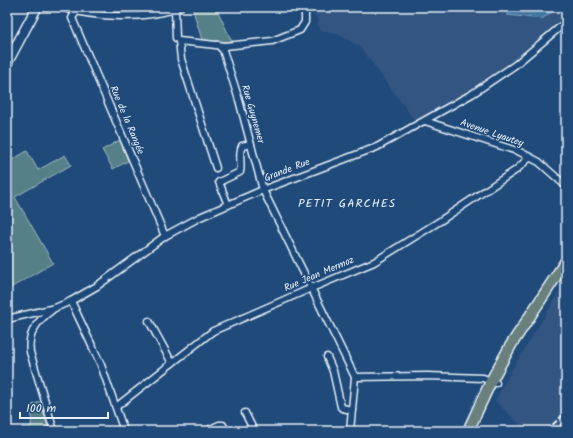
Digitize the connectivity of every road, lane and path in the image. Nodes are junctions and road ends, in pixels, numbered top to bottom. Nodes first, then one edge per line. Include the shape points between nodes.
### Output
1 (38, 7) edge
2 (60, 7) edge
3 (305, 7) edge
4 (178, 8) edge
5 (76, 12) junction
6 (566, 22) edge
7 (179, 42) junction
8 (218, 45) junction
9 (7, 63) edge
10 (425, 121) junction
11 (251, 144) junction
12 (530, 157) junction
13 (216, 168) dead end
14 (566, 186) edge
15 (263, 190) junction
16 (228, 205) junction
17 (165, 236) junction
18 (566, 261) edge
19 (566, 269) edge
20 (310, 288) junction
21 (71, 301) junction
22 (55, 308) junction
23 (7, 319) edge
24 (148, 321) dead end
25 (327, 357) dead end
26 (172, 363) junction
27 (355, 378) junction
28 (493, 382) junction
29 (116, 407) junction
30 (352, 410) junction
31 (245, 413) dead end
32 (54, 431) edge
33 (124, 431) edge
34 (207, 431) edge
35 (226, 431) edge
36 (254, 431) edge
37 (350, 431) edge
38 (468, 431) edge
39 (473, 431) edge

1 - 9 street
2 - 5 street
3 - 8 street via 305,22 297,32 266,42
4 - 5 street via 148,14 114,16
4 - 7 street via 176,38
5 - 17 street, Rue de la Rangée via 72,18
6 - 10 street, Grande Rue via 515,65
7 - 8 street
7 - 13 street via 181,59
8 - 11 street, Rue Guynemer via 223,50
10 - 12 street, Avenue Lyautey
10 - 15 street, Grande Rue via 373,148
11 - 15 street, Rue Guynemer
11 - 16 street via 242,146 240,150 240,172 219,182
12 - 14 street, Avenue Lyautey
12 - 20 street, Rue Jean Mermoz via 516,170 374,262
15 - 16 street, Grande Rue
15 - 20 street, Rue Guynemer
16 - 17 street, Grande Rue
17 - 21 street, Grande Rue via 97,286
18 - 28 main road via 511,345
19 - 28 main road
20 - 26 street, Rue Jean Mermoz via 213,331
20 - 27 street, Rue Guynemer
21 - 22 street, Grande Rue
21 - 29 street via 101,365
22 - 23 street, Grande Rue
22 - 32 street via 33,329 29,344
24 - 26 street
25 - 30 street via 341,406
26 - 29 street, Rue Jean Mermoz
27 - 28 street via 427,376 483,378
27 - 30 street
28 - 38 main road
28 - 39 main road
29 - 33 street
30 - 37 street
31 - 36 street
34 - 35 street via 219,425 223,425

